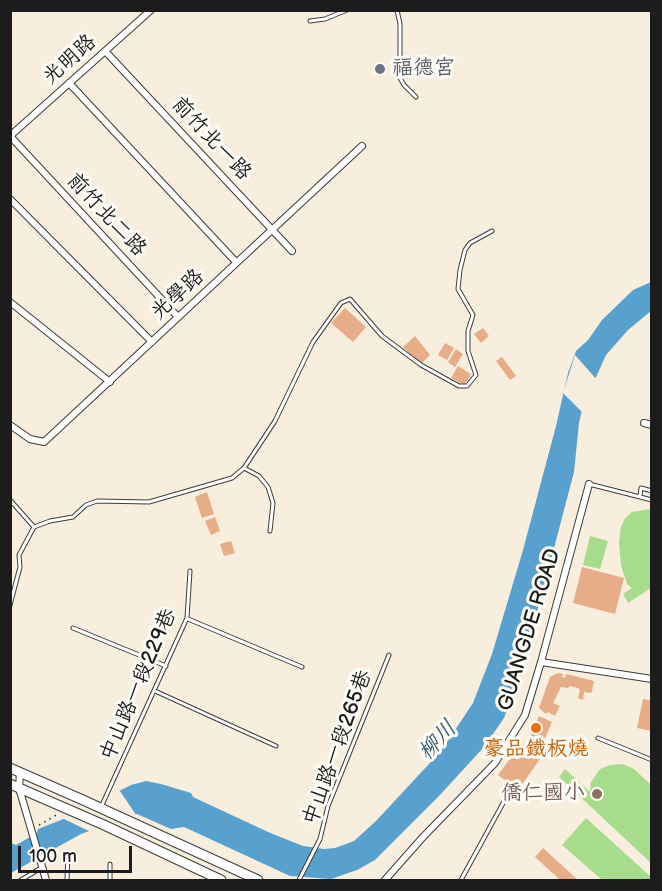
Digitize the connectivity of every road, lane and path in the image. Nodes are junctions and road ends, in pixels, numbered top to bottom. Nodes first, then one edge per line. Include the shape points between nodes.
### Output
1 (151, 10) edge
2 (347, 10) edge
3 (397, 10) edge
4 (310, 21) dead end
5 (105, 51) junction
6 (69, 83) junction
7 (416, 98) dead end
8 (10, 136) edge
9 (362, 146) dead end
10 (10, 199) edge
11 (273, 230) junction
12 (492, 231) dead end
13 (292, 251) dead end
14 (236, 262) junction
15 (10, 302) edge
16 (178, 317) junction
17 (152, 342) junction
18 (110, 382) junction
19 (644, 423) dead end
20 (10, 425) edge
21 (651, 425) edge
22 (244, 468) junction
23 (589, 484) joint
24 (651, 491) edge
25 (640, 496) junction
26 (10, 500) edge
27 (651, 500) edge
28 (34, 527) junction
29 (270, 531) dead end
30 (190, 571) dead end
31 (10, 605) edge
32 (187, 618) junction
33 (74, 628) dead end
34 (389, 655) dead end
35 (541, 662) junction
36 (167, 666) junction
37 (302, 667) dead end
38 (651, 679) edge
39 (155, 691) junction
40 (598, 738) dead end
41 (276, 746) dead end
42 (651, 760) edge
43 (15, 770) edge
44 (15, 786) edge
45 (507, 796) dead end
46 (101, 808) junction
47 (67, 809) junction
48 (32, 831) junction
49 (68, 853) dead end
50 (110, 864) dead end
51 (42, 867) junction
52 (21, 880) edge
53 (46, 880) edge
54 (67, 880) edge
55 (110, 880) edge
56 (221, 880) edge
57 (258, 880) edge
58 (299, 880) edge
59 (385, 880) edge
60 (461, 880) edge

1 - 5 street, 光明路
2 - 4 lane
3 - 7 lane via 400,78
5 - 6 street, 光明路
5 - 11 street, 前竹北一路
6 - 8 street, 光明路
6 - 14 street
8 - 16 street, 前竹北二路
9 - 11 street, 光學路
10 - 17 street
11 - 13 street, 前竹北一路
11 - 14 street, 光學路
12 - 22 lane via 470,243 460,270 458,289 473,315 468,351 476,375 467,386 459,386 421,365 382,336 350,299 341,303 313,342 275,421
14 - 16 street, 光學路
15 - 18 street
16 - 17 street, 光學路
17 - 18 street, 光學路
18 - 20 street, 光學路 via 44,442 30,439
19 - 21 street
22 - 28 lane via 232,478 149,502 97,501 73,517
22 - 29 lane via 259,476 268,487 273,503
23 - 25 lane
23 - 35 street, GUANGDE ROAD
24 - 25 lane via 641,488
25 - 27 lane
26 - 28 lane
28 - 31 lane via 19,555 20,567
30 - 32 lane, 中山路一段229巷
32 - 36 lane, 中山路一段229巷
32 - 37 lane
33 - 36 lane
34 - 58 lane, 中山路一段265巷 via 328,806 320,839
35 - 38 street
35 - 59 street, GUANGDE ROAD via 525,715 495,763
36 - 39 lane, 中山路一段229巷
39 - 41 lane
39 - 46 lane, 中山路一段229巷
40 - 42 lane
43 - 44 street
43 - 46 main road
44 - 47 main road
44 - 48 street
45 - 60 lane
46 - 57 main road
47 - 48 path
47 - 56 main road
48 - 51 street
49 - 54 lane
50 - 55 lane
51 - 52 lane
51 - 53 street

